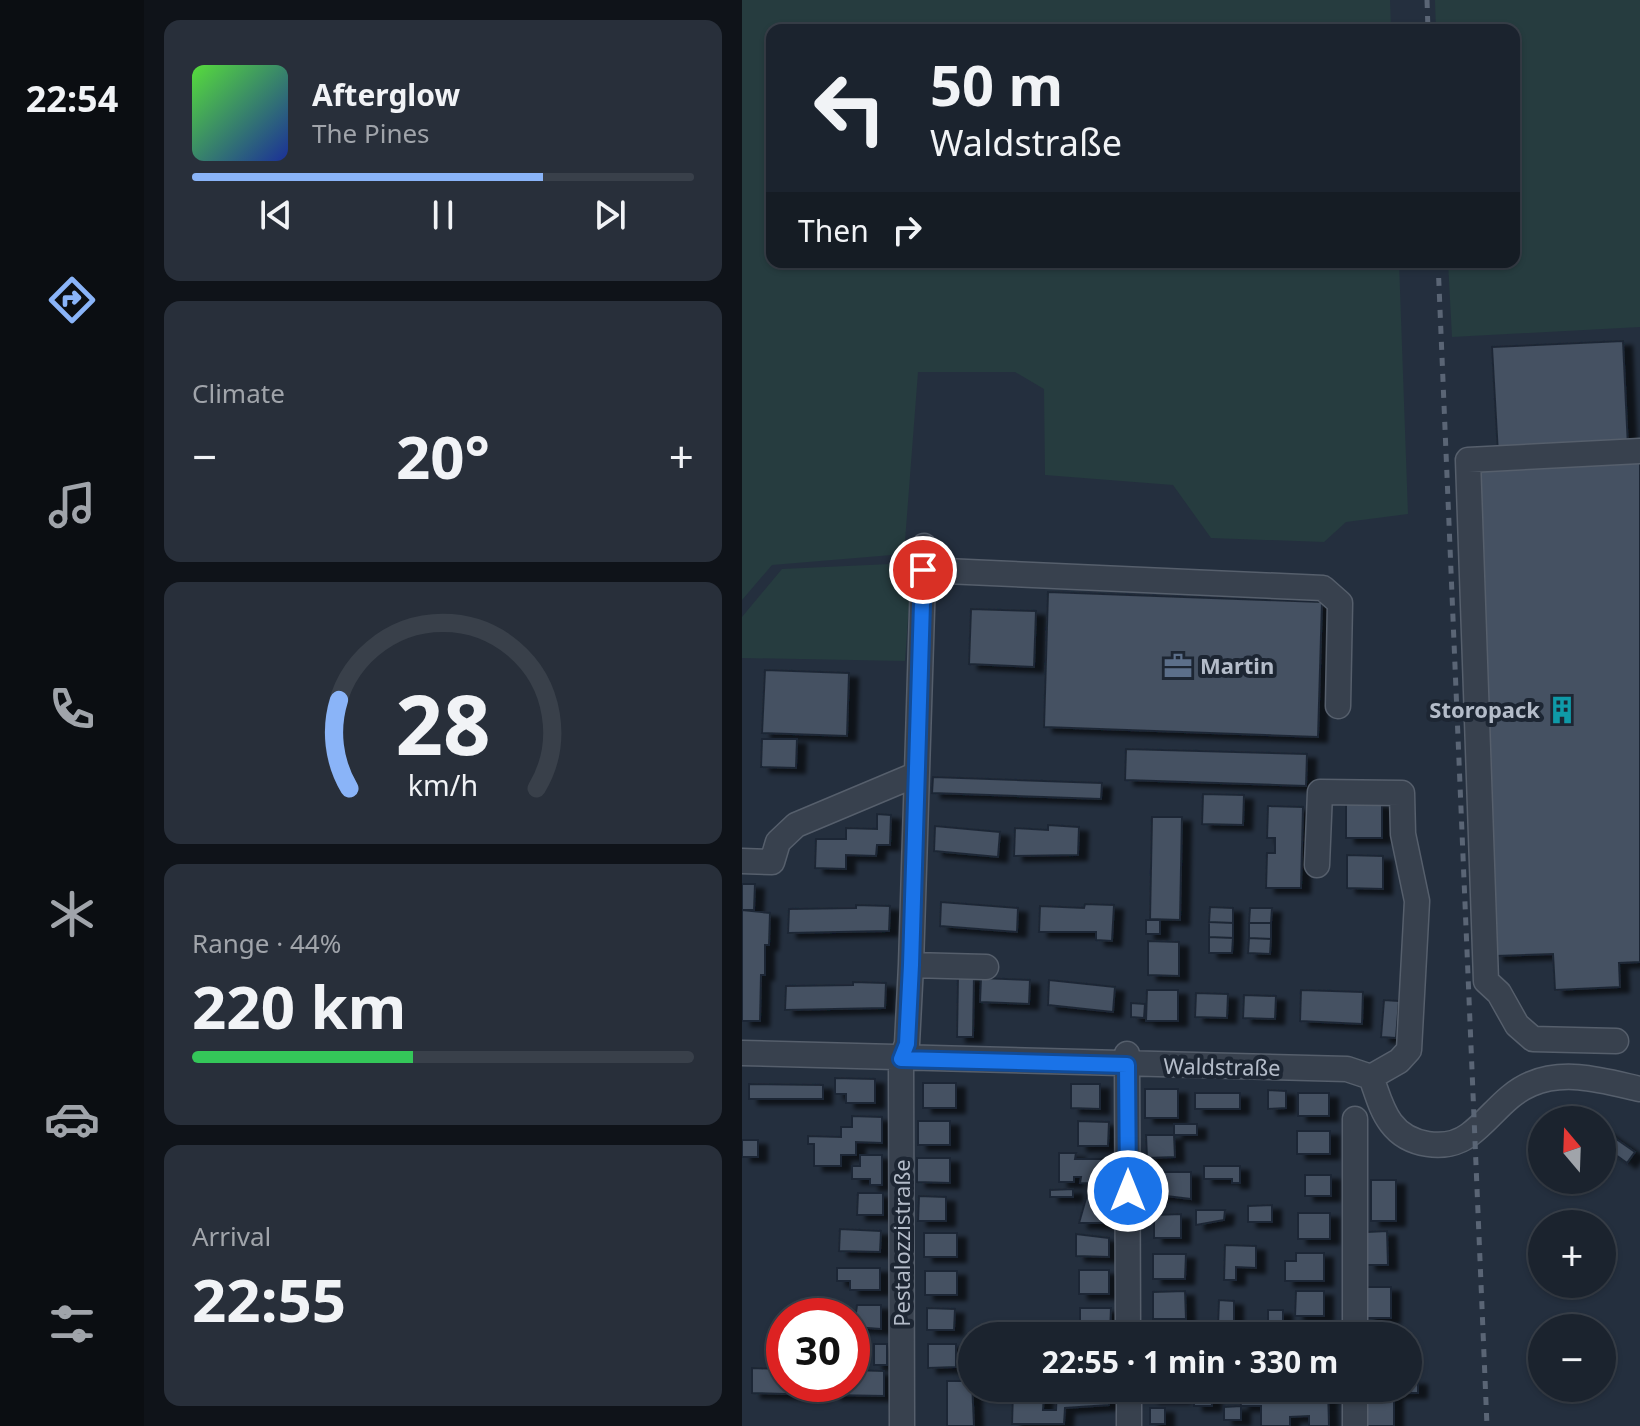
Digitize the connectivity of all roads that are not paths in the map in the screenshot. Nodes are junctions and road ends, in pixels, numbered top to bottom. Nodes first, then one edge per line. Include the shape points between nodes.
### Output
1 (1640, 451) edge
2 (1338, 706) dead end
3 (915, 775) junction
4 (742, 861) edge
5 (1317, 865) dead end
6 (911, 965) junction
7 (986, 967) dead end
8 (1616, 1041) dead end
9 (742, 1053) edge
10 (901, 1059) junction
11 (1127, 1060) junction
12 (1371, 1077) junction
13 (1640, 1089) edge
14 (1355, 1119) dead end
15 (1128, 1322) edge
16 (1355, 1322) edge
17 (1129, 1402) edge
18 (1355, 1402) edge
19 (902, 1426) edge
20 (1129, 1426) edge
21 (1355, 1426) edge

1 - 8 street via 1468,460 1486,981 1533,1039
2 - 3 street, Pestalozzistraße via 1340,603 1323,588 924,558
3 - 4 street via 796,825 778,842 772,862
3 - 6 street, Pestalozzistraße
5 - 12 street via 1320,792 1402,793 1403,834 1417,901 1409,1050
6 - 7 street
6 - 10 street, Pestalozzistraße via 907,1044
9 - 10 street, Waldstraße
10 - 11 street, Waldstraße
10 - 19 street, Pestalozzistraße
11 - 12 street, Waldstraße via 1347,1069
11 - 15 street
12 - 13 street via 1397,1130 1425,1144 1442,1145 1468,1136 1510,1095 1550,1078 1591,1078
14 - 16 street
17 - 20 street
18 - 21 street

